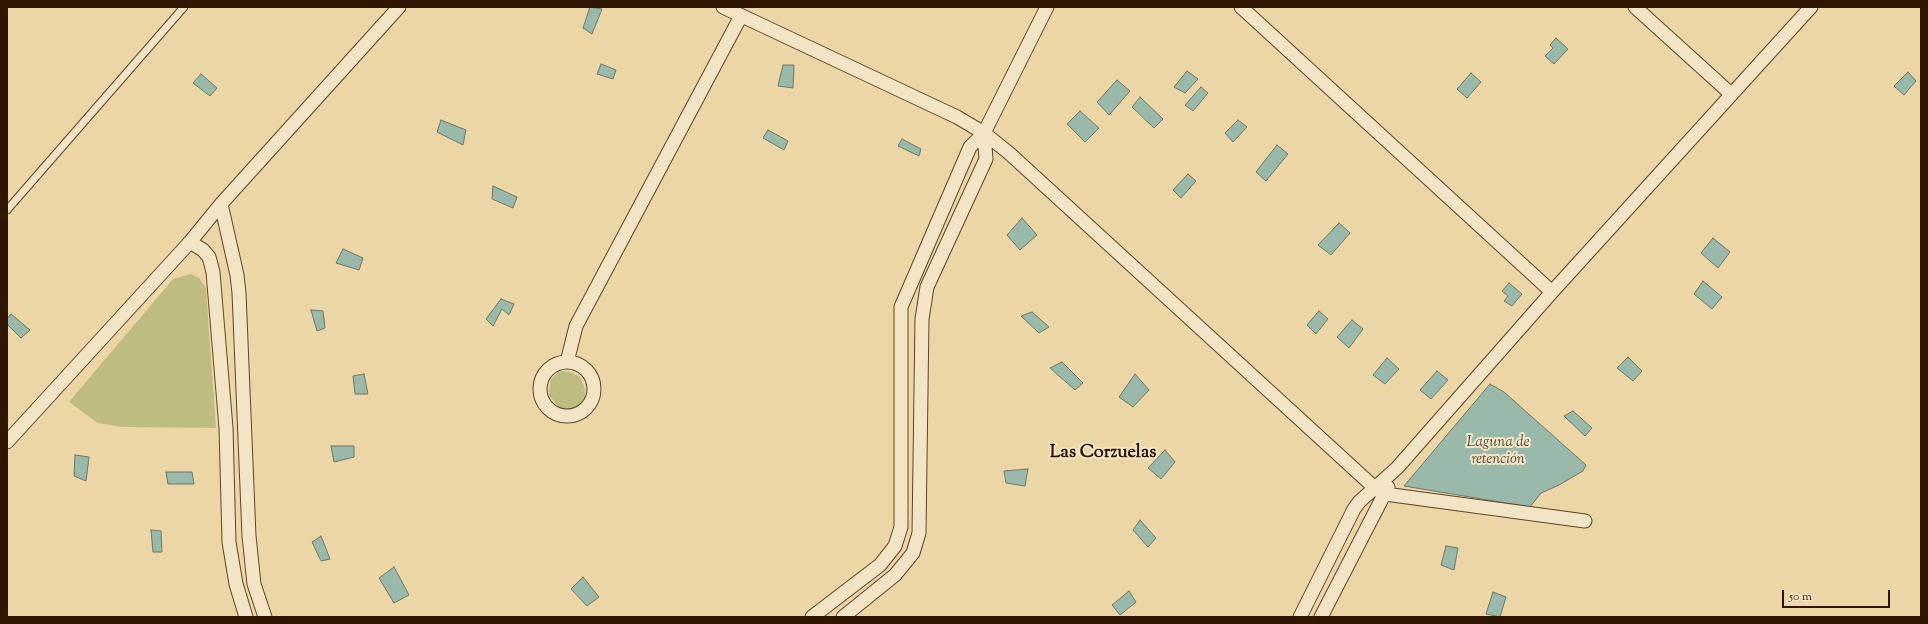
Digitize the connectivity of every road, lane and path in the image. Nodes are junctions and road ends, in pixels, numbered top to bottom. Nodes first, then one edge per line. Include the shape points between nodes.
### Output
1 (184, 7) edge
2 (399, 7) edge
3 (723, 7) edge
4 (1047, 7) edge
5 (1241, 7) edge
6 (1635, 7) edge
7 (1811, 7) edge
8 (741, 16) junction
9 (1730, 94) junction
10 (984, 133) junction
11 (221, 204) junction
12 (7, 210) edge
13 (190, 242) junction
14 (1552, 292) junction
15 (567, 362) junction
16 (7, 442) edge
17 (1380, 491) junction
18 (1585, 521) dead end
19 (246, 617) edge
20 (265, 617) edge
21 (812, 617) edge
22 (843, 617) edge
23 (1300, 617) edge
24 (1321, 617) edge

1 - 12 lane
2 - 11 street
3 - 8 street
4 - 10 street
5 - 14 street
6 - 9 street
7 - 9 street
8 - 10 street via 957,117
8 - 15 street via 576,326
9 - 14 street
10 - 17 street via 1009,152
10 - 21 street via 970,147 901,307 901,527 895,546 880,565
10 - 22 street via 986,159 927,288 922,319 919,533 913,553 895,575
11 - 13 street
11 - 20 street via 239,293 249,536 254,584
13 - 16 street
13 - 19 street via 209,256 213,272 226,428 229,542 236,584
14 - 17 street
15 - 15 street via 558,363 544,374 540,392 542,401 548,409 556,414 573,416 588,407 595,391 594,382 587,371 576,363
17 - 18 street
17 - 23 street via 1354,509
17 - 24 street

